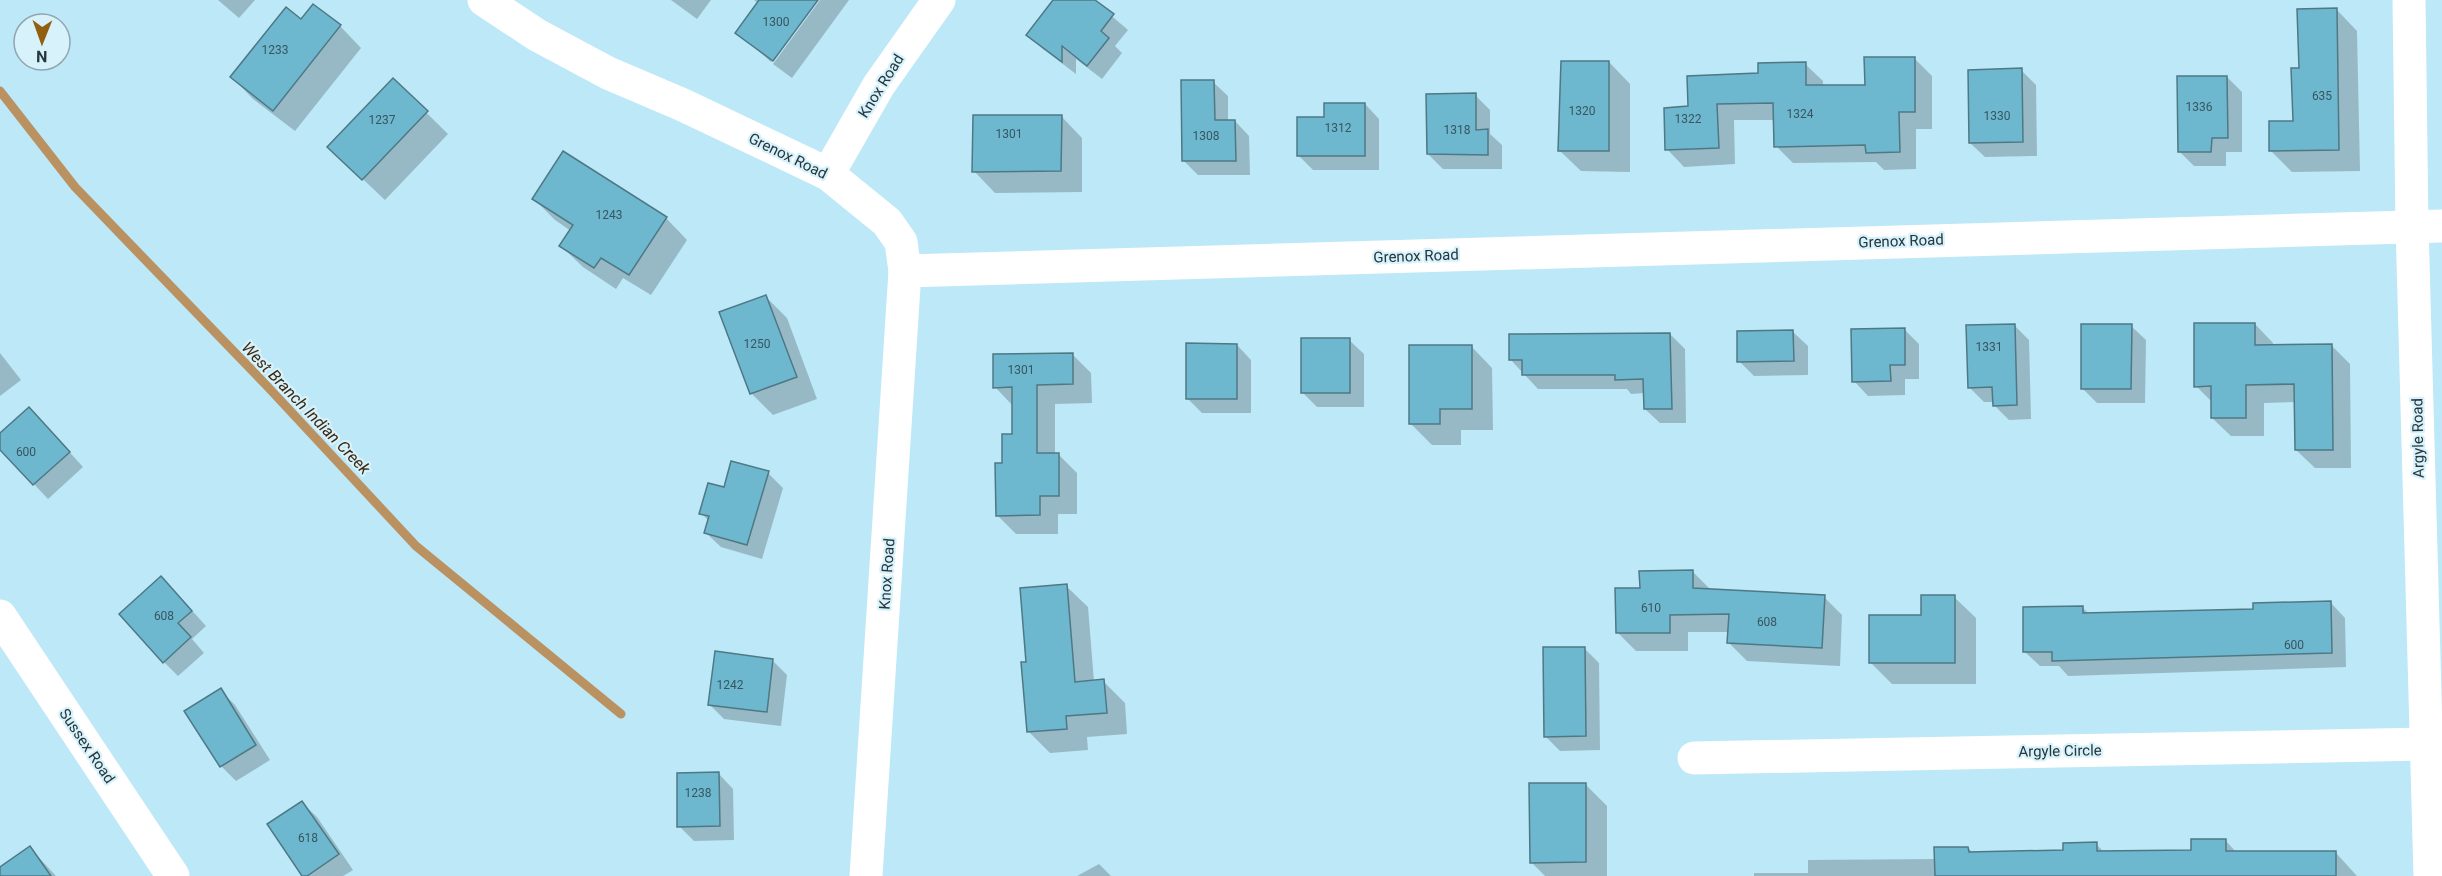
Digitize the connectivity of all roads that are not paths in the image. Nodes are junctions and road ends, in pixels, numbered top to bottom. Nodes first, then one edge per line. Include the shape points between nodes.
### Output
1 (484, 0) edge
2 (939, 0) edge
3 (2409, 0) edge
4 (828, 174) junction
5 (2427, 225) edge
6 (905, 271) junction
7 (0, 615) edge
8 (2426, 744) junction
9 (1694, 758) dead end
10 (172, 876) edge
11 (866, 876) edge
12 (2430, 876) edge

1 - 4 street, Grenox Road via 537,35 609,73
2 - 4 street, Knox Road via 879,85
3 - 5 street, Argyle Road
4 - 6 street, Grenox Road via 887,222 902,242
5 - 6 street, Grenox Road
5 - 8 street, Argyle Road
6 - 11 street, Knox Road
7 - 10 street, Sussex Road
8 - 9 street, Argyle Circle
8 - 12 street, Argyle Road

